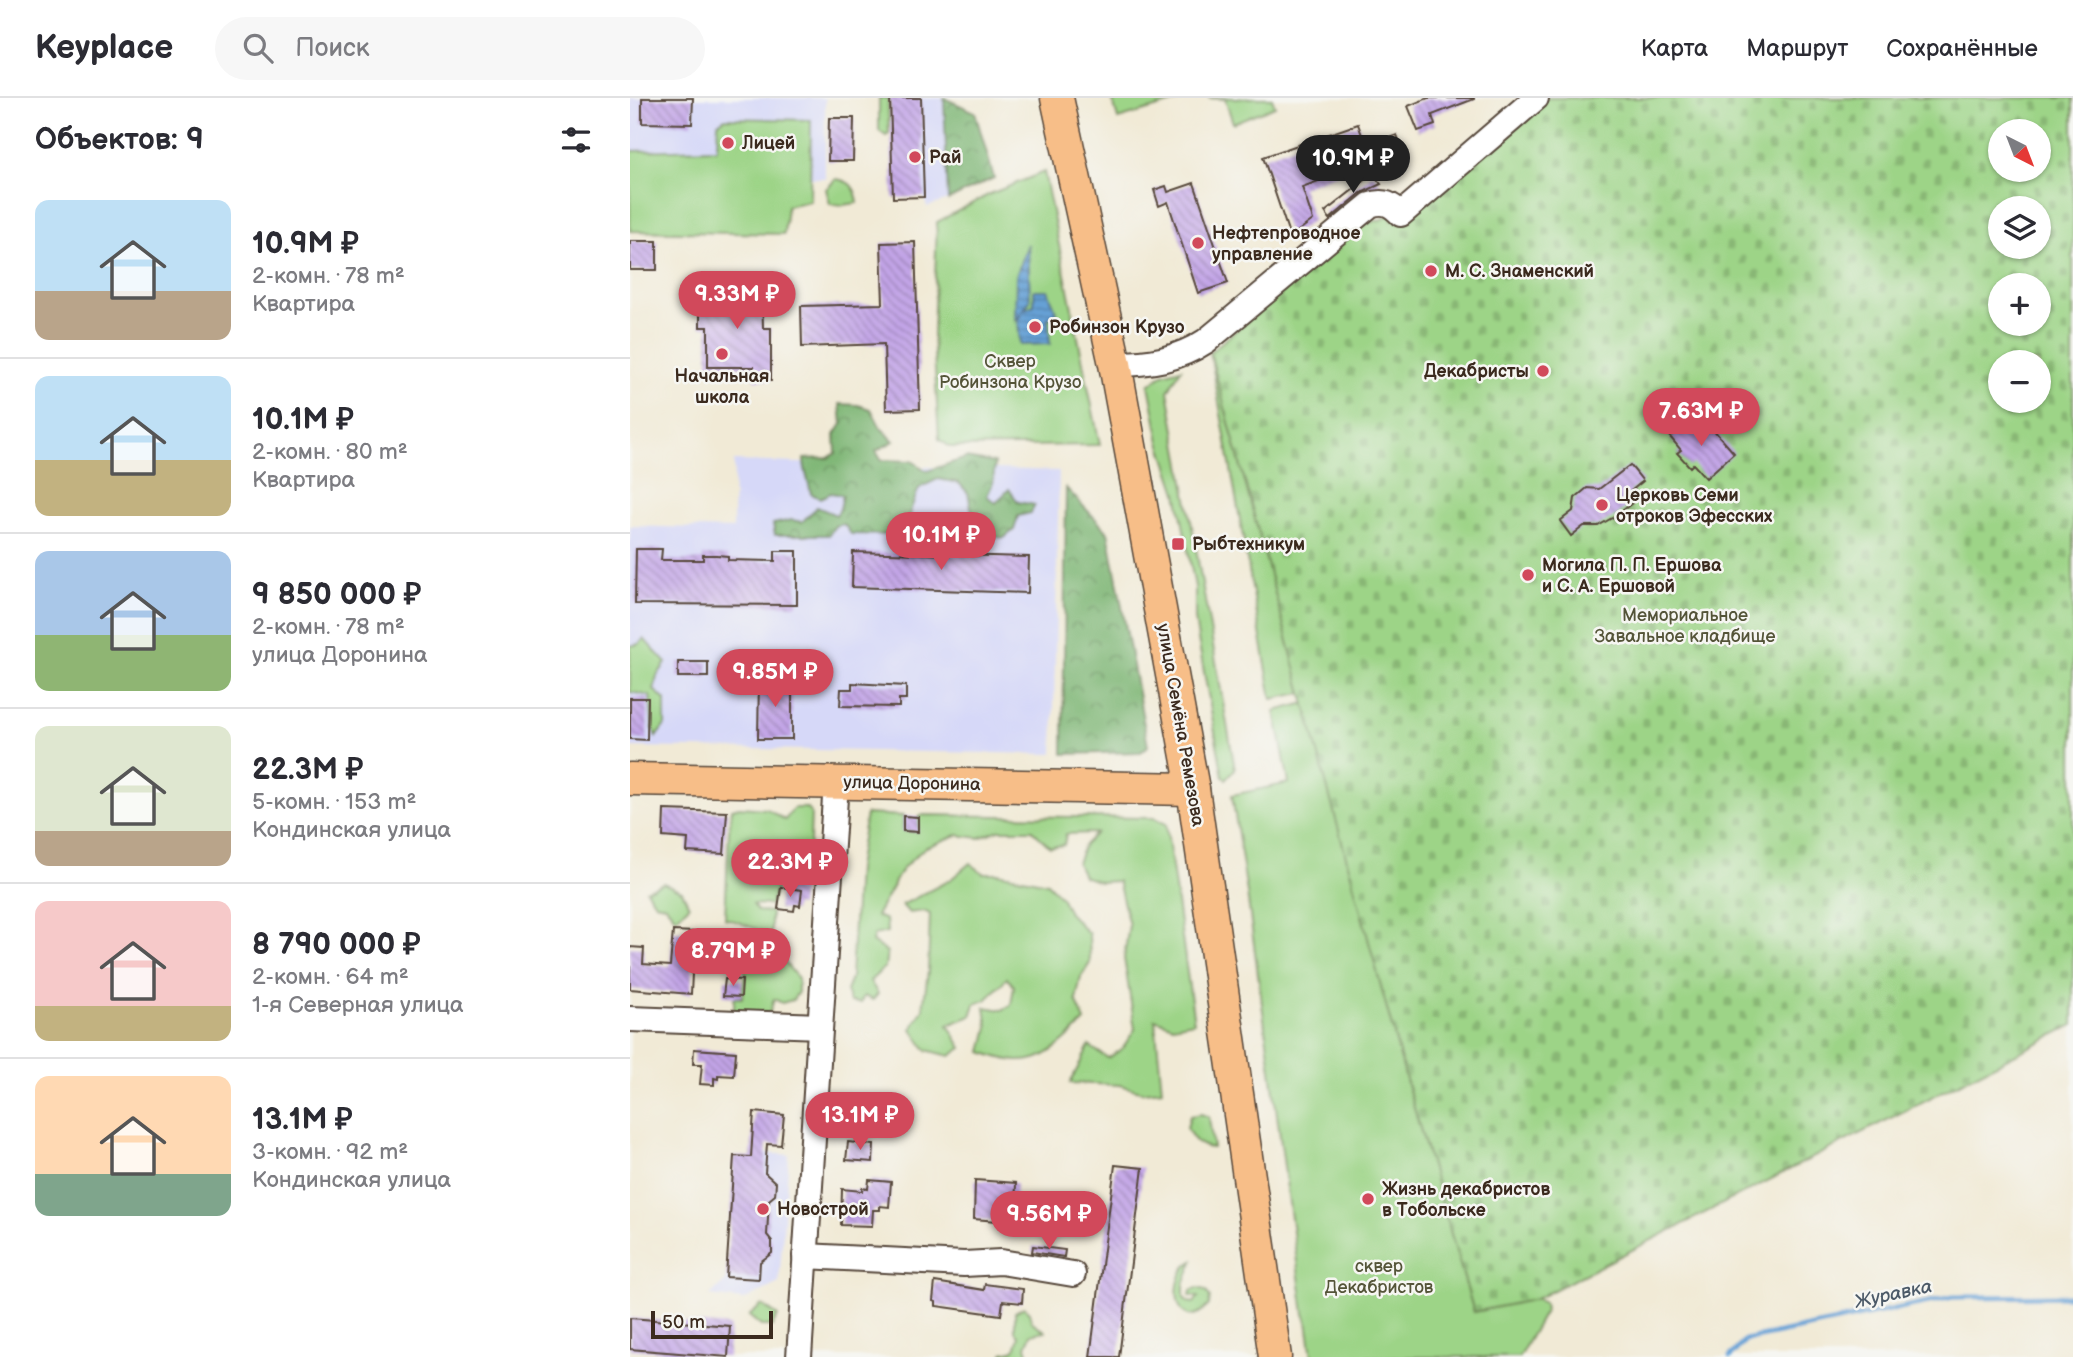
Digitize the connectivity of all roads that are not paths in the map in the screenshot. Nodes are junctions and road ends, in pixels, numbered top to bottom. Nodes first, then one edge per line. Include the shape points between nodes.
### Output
1 (1057, 98) edge
2 (1536, 98) edge
3 (1115, 364) junction
4 (630, 779) edge
5 (836, 782) junction
6 (1193, 789) junction
7 (630, 1019) edge
8 (820, 1026) junction
9 (805, 1256) junction
10 (1073, 1274) dead end
11 (799, 1357) edge
12 (1275, 1357) edge

1 - 3 main road, улица Семёна Ремезова
2 - 3 street via 1401,214 1391,205 1370,205 1189,352 1153,362
3 - 6 main road, улица Семёна Ремезова
4 - 5 main road, улица Доронина
5 - 6 main road, улица Доронина
5 - 8 street
6 - 12 main road, улица Семёна Ремезова
7 - 8 street
8 - 9 street
9 - 10 street via 1001,1262
9 - 11 street

